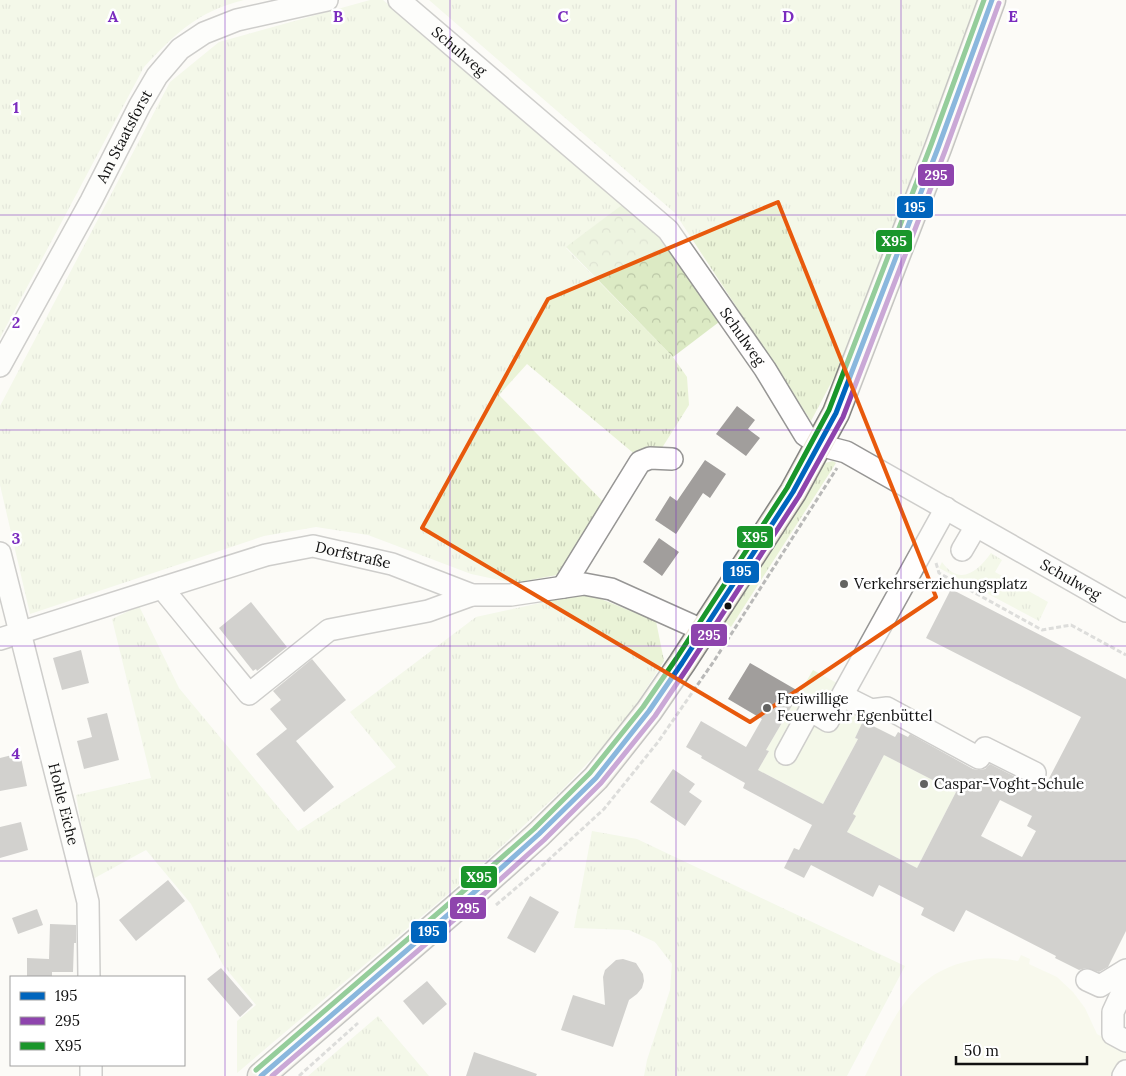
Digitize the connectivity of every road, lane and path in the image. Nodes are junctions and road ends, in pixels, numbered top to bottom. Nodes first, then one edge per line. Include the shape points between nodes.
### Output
1 (327, 0) edge
2 (399, 0) edge
3 (992, 0) edge
4 (0, 366) edge
5 (819, 445) junction
6 (672, 459) dead end
7 (838, 467) dead end
8 (845, 469) dead end
9 (946, 508) junction
10 (976, 526) junction
11 (929, 538) junction
12 (962, 550) dead end
13 (0, 553) edge
14 (563, 587) junction
15 (162, 588) junction
16 (472, 594) junction
17 (1126, 611) edge
18 (703, 632) junction
19 (10, 636) edge
20 (1126, 655) edge
21 (843, 696) junction
22 (786, 754) dead end
23 (1035, 773) dead end
24 (1126, 970) edge
25 (89, 976) edge
26 (1087, 980) dead end
27 (1126, 984) edge
28 (1126, 1041) edge
29 (1126, 1071) edge
30 (261, 1076) edge
31 (1123, 1076) edge

1 - 4 street, Am Staatsforst via 237,20 204,33 180,49 152,83
2 - 5 street, Schulweg via 668,230 765,369 805,435
3 - 5 main road via 844,394
5 - 9 street, Schulweg via 846,452
5 - 18 main road via 793,492
6 - 14 street via 650,458 640,462
7 - 8 path
9 - 10 street, Schulweg
9 - 11 street
10 - 12 street
10 - 17 street, Schulweg
11 - 20 path via 939,573 1042,630 1071,625
11 - 21 street
13 - 19 street
14 - 16 street, Dorfstraße via 511,594
14 - 18 street, Dorfstraße via 584,584 611,589
15 - 16 street, Dorfstraße via 266,555 313,546 392,564
15 - 16 street via 249,694 329,630 428,611
15 - 19 street, Dorfstraße
18 - 30 main road via 649,711 596,778 479,888
19 - 25 street, Hohle Eiche via 88,902
21 - 22 street via 828,720 810,710
21 - 23 street via 871,710 887,708 979,758 985,748
24 - 26 street via 1100,986
27 - 28 street via 1113,1012 1113,1034
29 - 31 street

